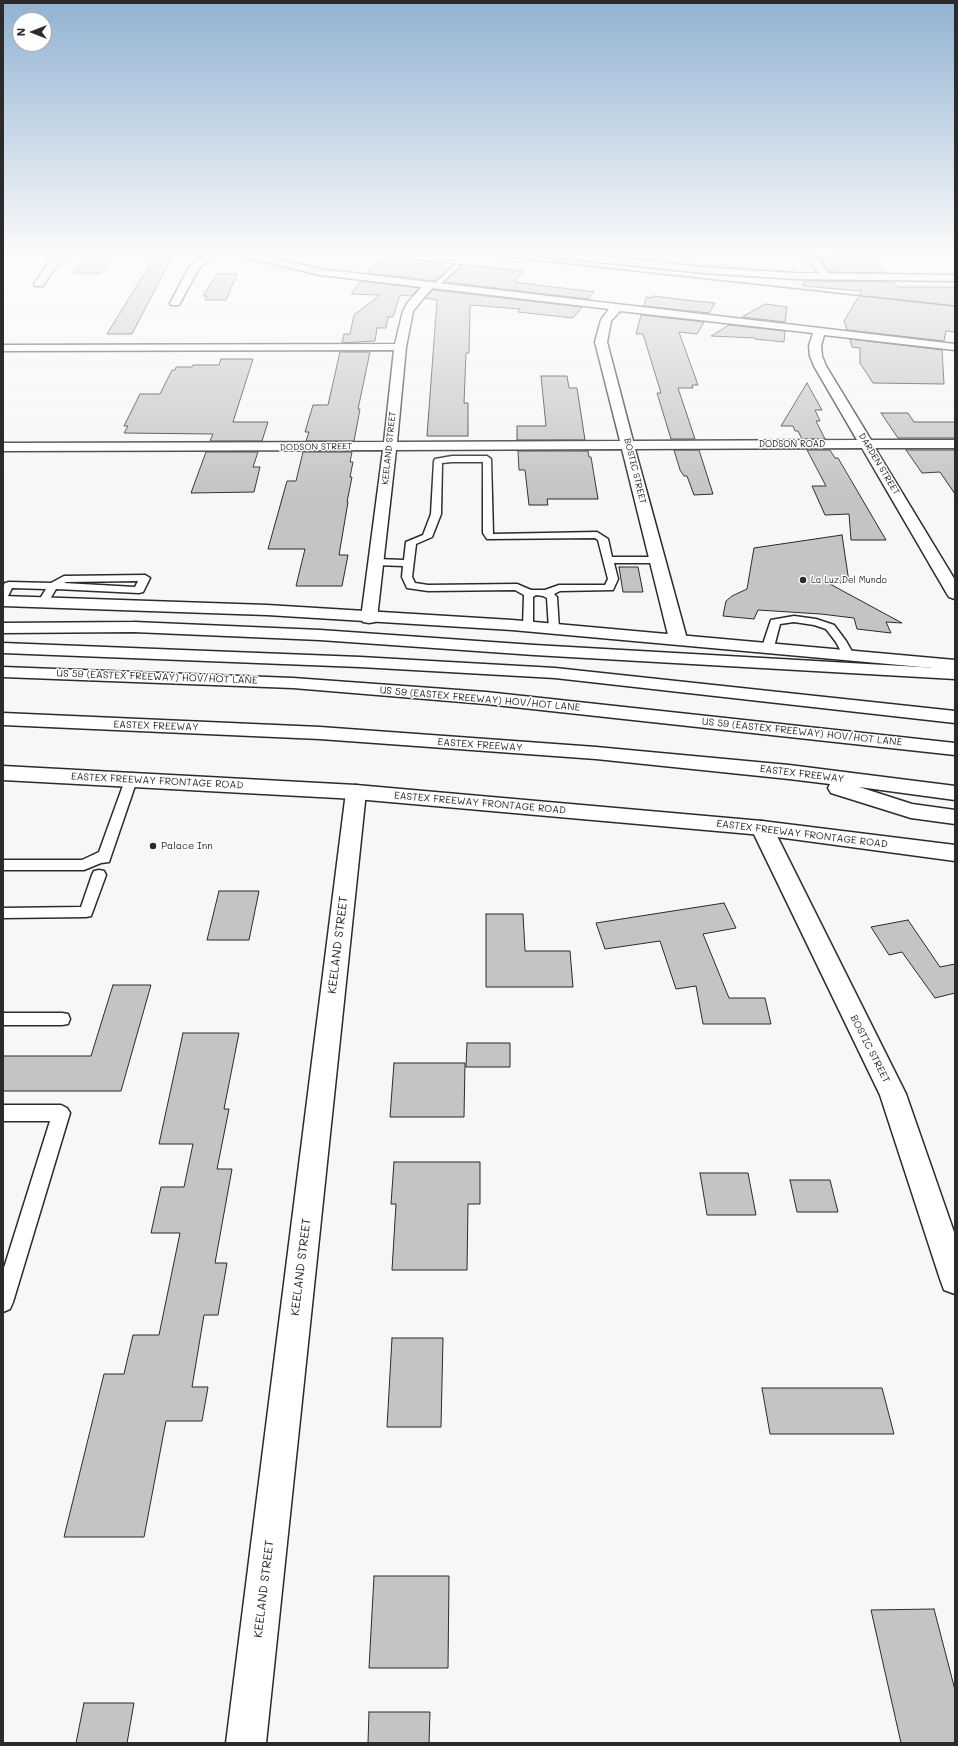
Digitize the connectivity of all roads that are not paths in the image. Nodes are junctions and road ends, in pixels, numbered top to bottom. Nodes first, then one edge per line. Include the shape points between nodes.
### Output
1 (403, 334) edge
2 (603, 334) edge
3 (818, 334) edge
4 (849, 334) edge
5 (400, 347) junction
6 (955, 347) edge
7 (3, 348) edge
8 (867, 444) junction
9 (955, 444) edge
10 (461, 445) junction
11 (629, 445) junction
12 (390, 446) junction
13 (3, 447) edge
14 (461, 459) junction
15 (608, 560) junction
16 (658, 560) junction
17 (376, 562) junction
18 (408, 563) junction
19 (53, 586) junction
20 (546, 593) junction
21 (530, 594) junction
22 (955, 594) edge
23 (3, 596) edge
24 (3, 601) edge
25 (43, 602) junction
26 (368, 618) junction
27 (528, 627) junction
28 (3, 628) edge
29 (554, 629) junction
30 (678, 639) junction
31 (3, 648) edge
32 (768, 648) junction
33 (848, 655) junction
34 (955, 665) edge
35 (3, 672) edge
36 (955, 674) edge
37 (955, 717) edge
38 (3, 719) edge
39 (955, 749) edge
40 (789, 772) junction
41 (3, 773) edge
42 (132, 780) junction
43 (356, 792) junction
44 (955, 793) edge
45 (955, 817) edge
46 (762, 828) junction
47 (955, 853) edge
48 (3, 865) edge
49 (99, 875) dead end
50 (3, 913) edge
51 (3, 1019) edge
52 (62, 1019) dead end
53 (3, 1113) edge
54 (955, 1279) edge
55 (3, 1302) edge
56 (246, 1743) edge

1 - 5 main road, KEELAND STREET
2 - 11 main road, BOSTIC STREET via 601,342
3 - 8 main road, DARDEN STREET via 815,346 820,366
4 - 6 main road
5 - 7 main road
5 - 12 main road, KEELAND STREET
8 - 9 main road, DODSON ROAD
8 - 11 main road, DODSON ROAD
8 - 22 main road, DARDEN STREET
10 - 11 main road, DODSON STREET
10 - 12 main road, DODSON STREET
10 - 14 lane
11 - 16 main road, BOSTIC STREET
12 - 13 main road, DODSON STREET
12 - 17 main road, KEELAND STREET
14 - 15 lane via 487,459 490,537 597,535 604,539
14 - 18 lane via 438,461 436,514 427,537 411,542
15 - 16 lane
15 - 20 lane via 612,579 609,588 559,588
16 - 30 main road, BOSTIC STREET
17 - 18 lane
17 - 26 main road, KEELAND STREET
18 - 21 lane via 407,577 411,586 517,587
19 - 19 lane via 64,579 145,578 138,590
19 - 23 lane via 9,585
19 - 25 lane
20 - 21 lane
20 - 29 lane via 552,597
21 - 27 lane
24 - 25 main road
25 - 26 main road via 267,610
26 - 27 main road
27 - 29 main road
28 - 36 main road via 134,626
29 - 30 main road
30 - 32 main road
31 - 37 main road via 555,673
32 - 33 main road
32 - 33 lane via 775,622 794,619 830,627
33 - 34 main road
35 - 39 main road, US 59 (EASTEX FREEWAY) HOV/HOT LANE via 293,683 486,698
38 - 40 main road, EASTEX FREEWAY via 320,733 596,753
40 - 44 main road, EASTEX FREEWAY
40 - 45 main road via 910,811
41 - 42 main road, EASTEX FREEWAY FRONTAGE ROAD
42 - 43 main road, EASTEX FREEWAY FRONTAGE ROAD
42 - 48 lane via 105,857 84,865
43 - 46 main road, EASTEX FREEWAY FRONTAGE ROAD
43 - 56 main road, KEELAND STREET
46 - 47 main road, EASTEX FREEWAY FRONTAGE ROAD
46 - 54 main road, BOSTIC STREET via 893,1094
49 - 50 lane via 86,912
51 - 52 lane
53 - 55 lane via 61,1113

